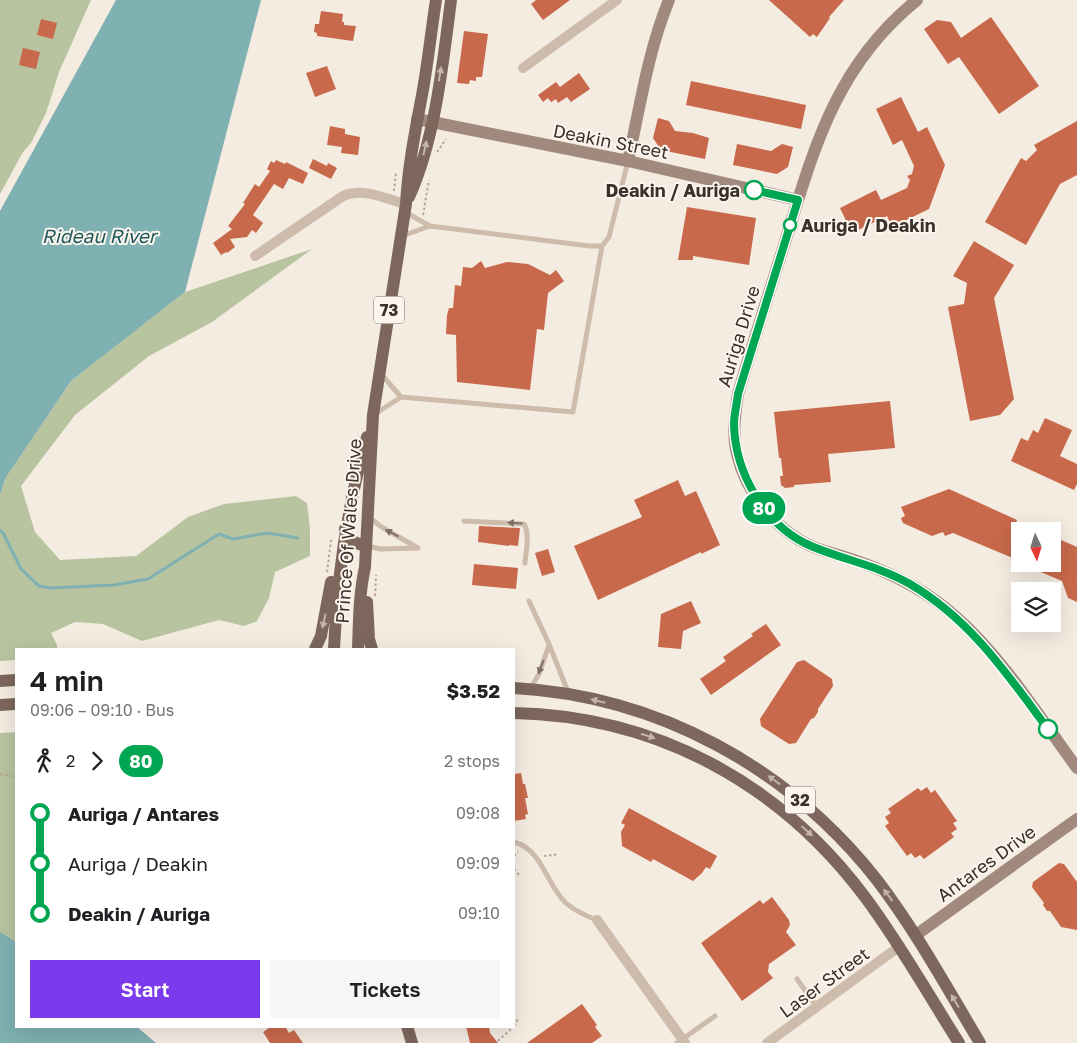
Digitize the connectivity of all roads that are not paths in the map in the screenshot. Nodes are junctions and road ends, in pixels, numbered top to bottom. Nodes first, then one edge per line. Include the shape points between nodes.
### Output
1 (436, 0) edge
2 (451, 0) edge
3 (617, 0) edge
4 (669, 0) edge
5 (917, 0) edge
6 (523, 68) dead end
7 (417, 119) junction
8 (431, 122) junction
9 (628, 161) junction
10 (798, 200) junction
11 (405, 208) junction
12 (430, 226) junction
13 (400, 237) junction
14 (602, 246) junction
15 (255, 256) dead end
16 (379, 372) junction
17 (401, 397) junction
18 (373, 415) junction
19 (368, 516) junction
20 (464, 521) dead end
21 (345, 529) junction
22 (366, 546) junction
23 (340, 559) junction
24 (525, 563) dead end
25 (370, 567) junction
26 (529, 601) dead end
27 (549, 644) junction
28 (315, 648) edge
29 (334, 648) edge
30 (358, 648) edge
31 (372, 648) edge
32 (15, 680) edge
33 (0, 681) edge
34 (515, 688) edge
35 (530, 689) junction
36 (570, 695) junction
37 (15, 704) edge
38 (0, 705) edge
39 (515, 713) edge
40 (1077, 768) edge
41 (1077, 819) edge
42 (515, 842) edge
43 (597, 920) joint
44 (916, 936) junction
45 (900, 946) junction
46 (796, 979) dead end
47 (817, 1008) junction
48 (715, 1016) dead end
49 (408, 1028) edge
50 (681, 1042) edge
51 (412, 1043) edge
52 (767, 1043) edge
53 (959, 1043) edge
54 (980, 1043) edge

1 - 7 main road, Prince Of Wales Drive / 73
8 -> 2 main road, Prince Of Wales Drive / 73
3 - 6 street
4 - 9 street via 653,48
5 - 10 street, Auriga Drive via 880,36 844,84 815,147
7 - 8 street, Deakin Street
7 - 11 main road, Prince Of Wales Drive / 73
8 - 9 street, Deakin Street
11 -> 8 main road, Prince Of Wales Drive / 73 via 420,174
9 - 10 street, Deakin Street
9 - 14 lane via 608,237
10 - 40 street, Auriga Drive via 738,394 734,423 737,454 745,478 757,500 790,533 810,546 866,564 910,584 956,617 997,659
11 - 12 lane
11 - 13 main road, Prince Of Wales Drive / 73
11 - 15 street via 363,192 353,192
12 - 13 lane
12 - 14 lane
13 - 16 main road, Prince Of Wales Drive / 73
14 - 17 lane via 573,412
16 - 17 lane
16 - 18 main road, Prince Of Wales Drive / 73
17 - 18 lane
18 - 19 main road, Prince Of Wales Drive / 73
18 - 21 main road, Prince Of Wales Drive / 73
19 - 22 main road, Prince Of Wales Drive / 73
22 -> 19 lane via 418,548
24 -> 20 lane via 527,533 524,524
21 - 22 main road via 353,542
21 - 23 main road, Prince Of Wales Drive / 73
22 - 25 main road, Prince Of Wales Drive / 73
23 -> 28 main road
23 - 29 main road, Prince Of Wales Drive / 73
25 - 30 main road, Prince Of Wales Drive / 73 via 361,582
25 - 31 main road via 368,624
26 - 27 lane
27 -> 35 lane
27 - 36 lane
32 - 33 main road
34 - 35 main road, 32
35 - 36 main road, 32
44 -> 36 main road, 32 via 878,882 841,838 755,766 687,730 617,706
37 - 38 main road
39 -> 45 main road, 32 via 551,715 626,729 676,746 725,770 766,797 820,843
41 - 44 street, Antares Drive
42 - 43 lane via 521,843 536,858 565,902
43 - 50 street
44 - 45 main road
54 -> 44 main road, 32
45 - 47 street, Laser Street
45 - 53 main road, 32
46 - 47 lane
47 - 52 street, Laser Street
48 - 50 lane
49 - 51 main road

